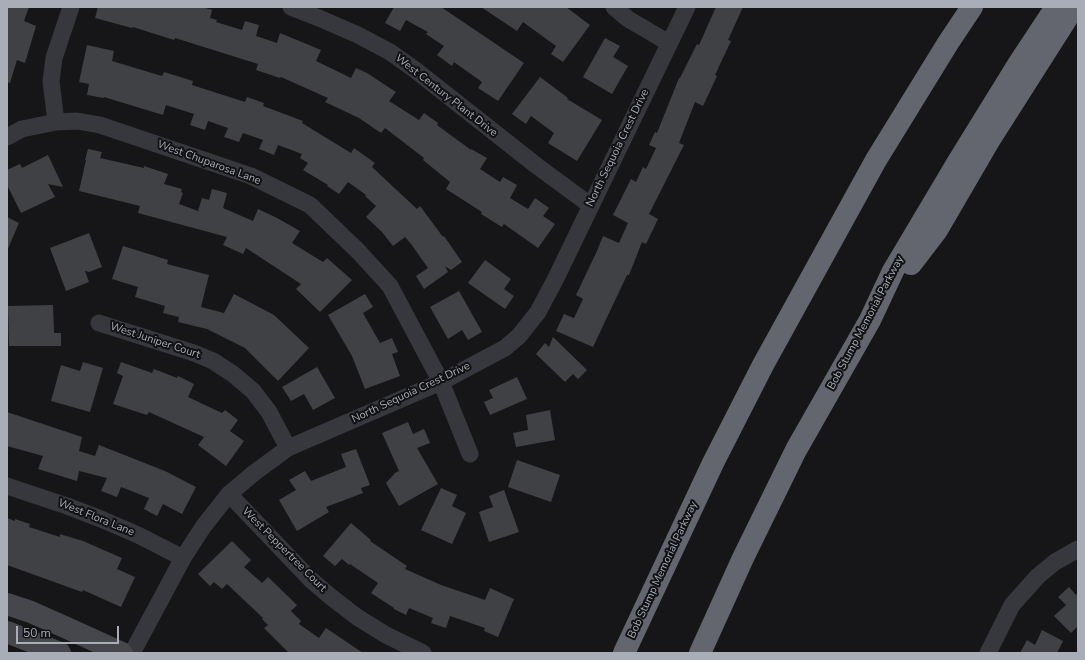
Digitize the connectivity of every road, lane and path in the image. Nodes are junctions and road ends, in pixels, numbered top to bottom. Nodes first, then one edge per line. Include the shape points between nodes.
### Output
1 (71, 7) edge
2 (291, 7) edge
3 (614, 7) edge
4 (687, 7) edge
5 (967, 7) edge
6 (972, 7) edge
7 (1056, 7) edge
8 (1074, 7) edge
9 (948, 43) junction
10 (669, 44) junction
11 (56, 122) junction
12 (7, 137) edge
13 (590, 205) junction
14 (870, 320) junction
15 (99, 323) dead end
16 (441, 382) junction
17 (288, 448) junction
18 (470, 454) dead end
19 (7, 486) edge
20 (229, 494) junction
21 (1078, 549) edge
22 (183, 558) junction
23 (7, 604) edge
24 (7, 632) edge
25 (60, 653) edge
26 (122, 653) edge
27 (132, 653) edge
28 (423, 653) edge
29 (624, 653) edge
30 (700, 653) edge
31 (988, 653) edge

1 - 11 street via 54,58 52,73
2 - 13 street, West Century Plant Drive via 358,35 390,52
3 - 10 street via 628,19
4 - 10 street, North Sequoia Crest Drive
5 - 9 highway
6 - 9 highway, Bob Stump Memorial Parkway
7 - 14 highway, Bob Stump Memorial Parkway via 951,173 893,271
8 - 14 highway via 936,230
9 - 29 highway, Bob Stump Memorial Parkway via 876,160 763,364 713,463
10 - 13 street, North Sequoia Crest Drive
11 - 12 street, West Chuparosa Lane via 22,129
11 - 16 street, West Chuparosa Lane via 77,121 100,125 251,176 310,205 390,286
13 - 16 street, North Sequoia Crest Drive via 538,312 519,336 505,348
14 - 30 highway, Bob Stump Memorial Parkway via 796,450
15 - 17 street, West Juniper Court via 194,353 233,374 252,391 269,412
16 - 17 street, North Sequoia Crest Drive
16 - 18 street, West Chuparosa Lane
17 - 20 street, North Sequoia Crest Drive
19 - 22 street, West Flora Lane via 101,519
20 - 22 street, North Sequoia Crest Drive
20 - 28 street, West Peppertree Court via 310,579 331,597 386,635
21 - 31 street via 1055,562 1038,576 1012,605
22 - 27 street, North Sequoia Crest Drive
23 - 26 street via 31,612
24 - 25 street

